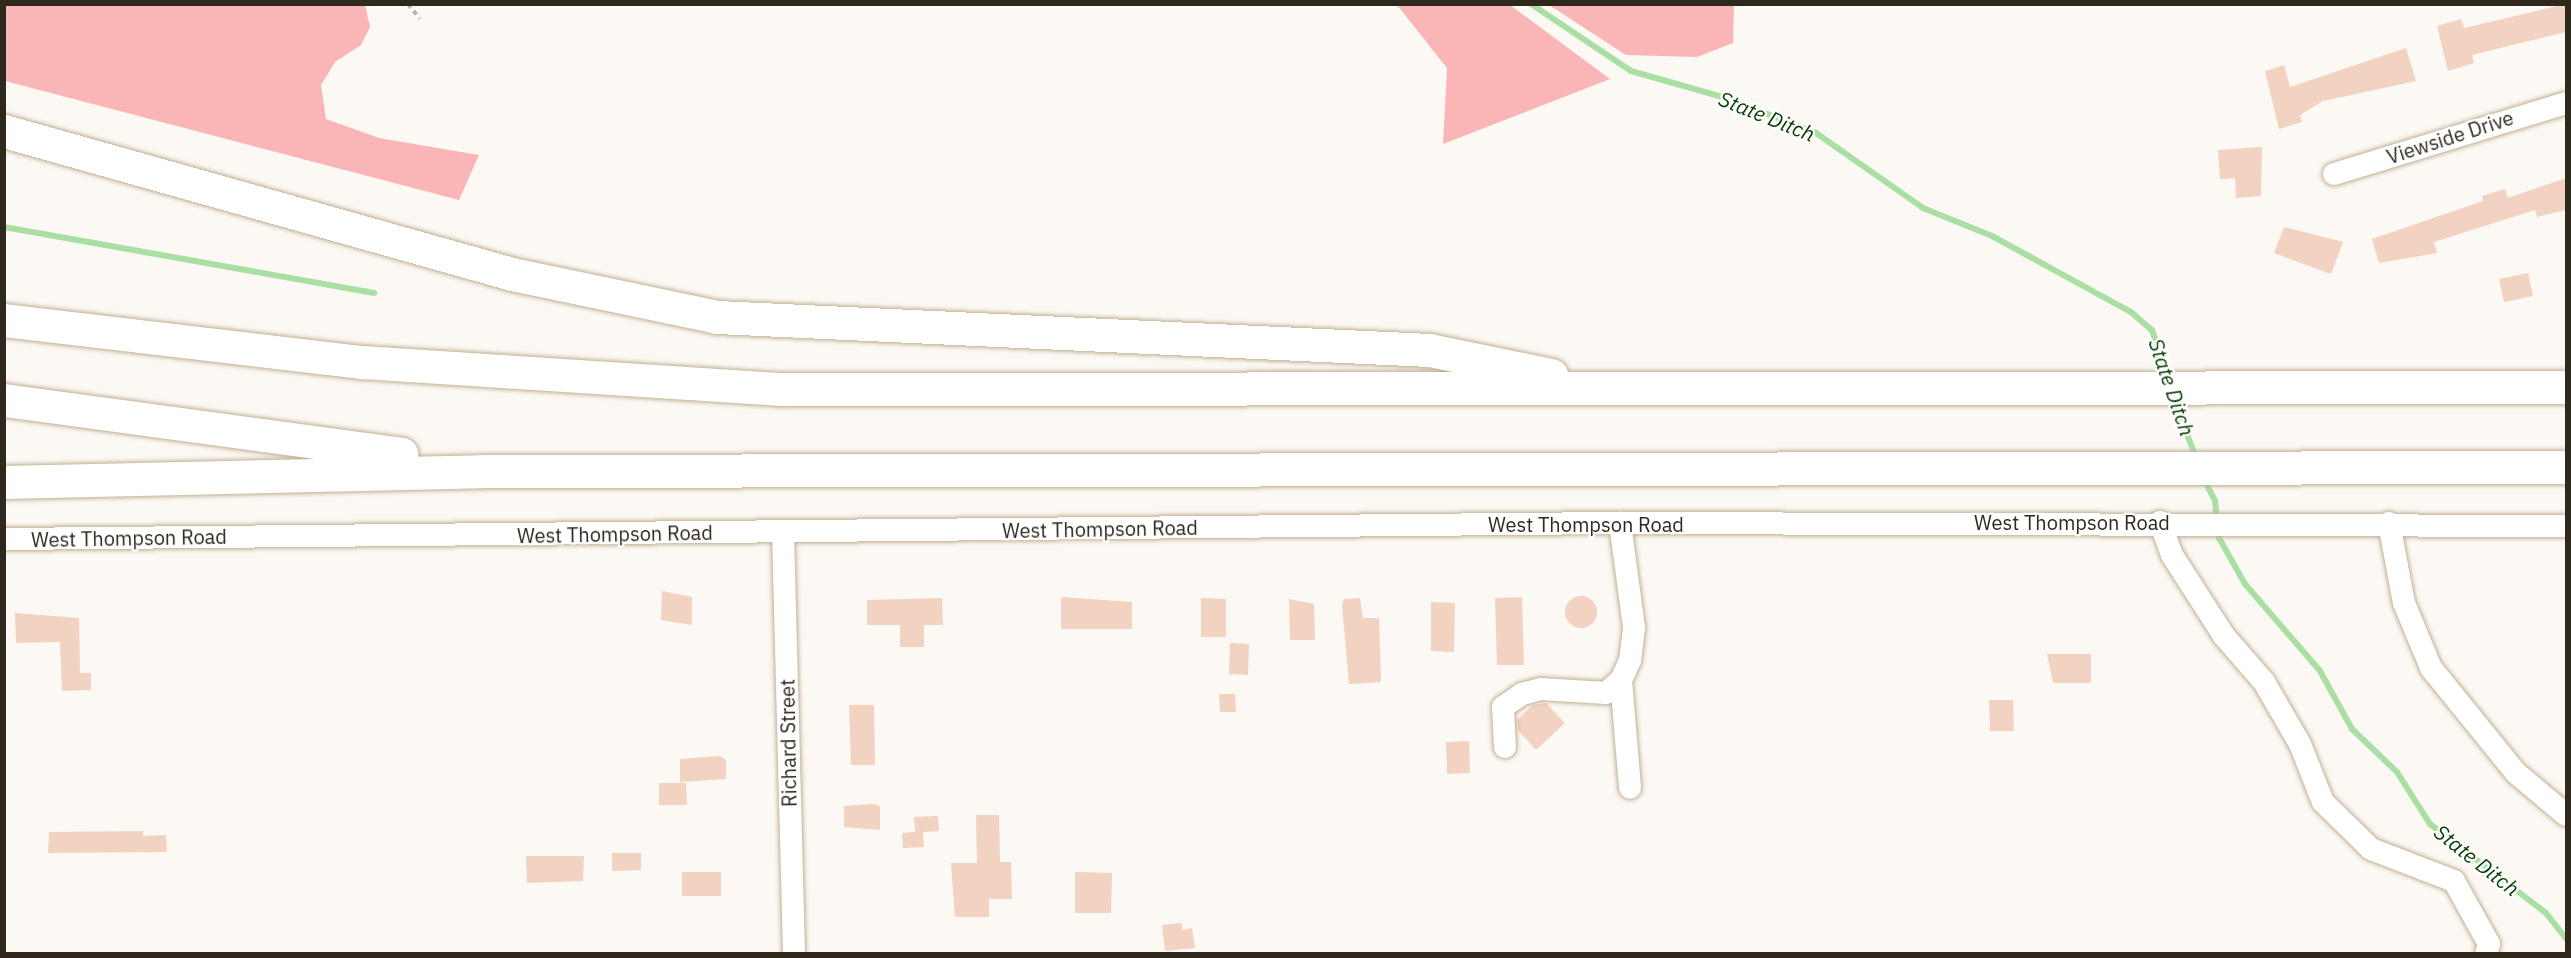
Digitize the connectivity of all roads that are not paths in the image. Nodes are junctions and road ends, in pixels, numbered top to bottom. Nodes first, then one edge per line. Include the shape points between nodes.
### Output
1 (2566, 103) edge
2 (4, 131) edge
3 (2334, 174) dead end
4 (4, 320) edge
5 (2566, 387) edge
6 (1620, 390) junction
7 (4, 400) edge
8 (2566, 467) edge
9 (482, 471) junction
10 (4, 482) edge
11 (2160, 522) junction
12 (1620, 523) junction
13 (2389, 523) junction
14 (2566, 526) edge
15 (783, 532) junction
16 (4, 539) edge
17 (1621, 680) junction
18 (1505, 747) dead end
19 (1630, 788) dead end
20 (2566, 815) edge
21 (794, 954) edge
22 (2486, 954) edge

1 - 3 street, Viewside Drive
2 - 6 highway via 512,274 706,316 860,328 1429,350
4 - 6 highway via 363,362 781,389
5 - 6 highway
7 - 9 highway via 438,459
8 - 9 highway
9 - 10 highway
11 - 12 street, West Thompson Road
11 - 13 street, West Thompson Road
11 - 22 street via 2172,555 2224,636 2264,682 2300,744 2323,802 2371,849 2454,881 2489,944
12 - 15 street, West Thompson Road
12 - 17 street via 1634,627 1630,661
13 - 14 street, West Thompson Road
13 - 20 street via 2404,603 2431,668 2516,773
15 - 16 street, West Thompson Road
15 - 21 street, Richard Street
17 - 18 street via 1606,693 1541,689 1522,694 1503,707
17 - 19 street

